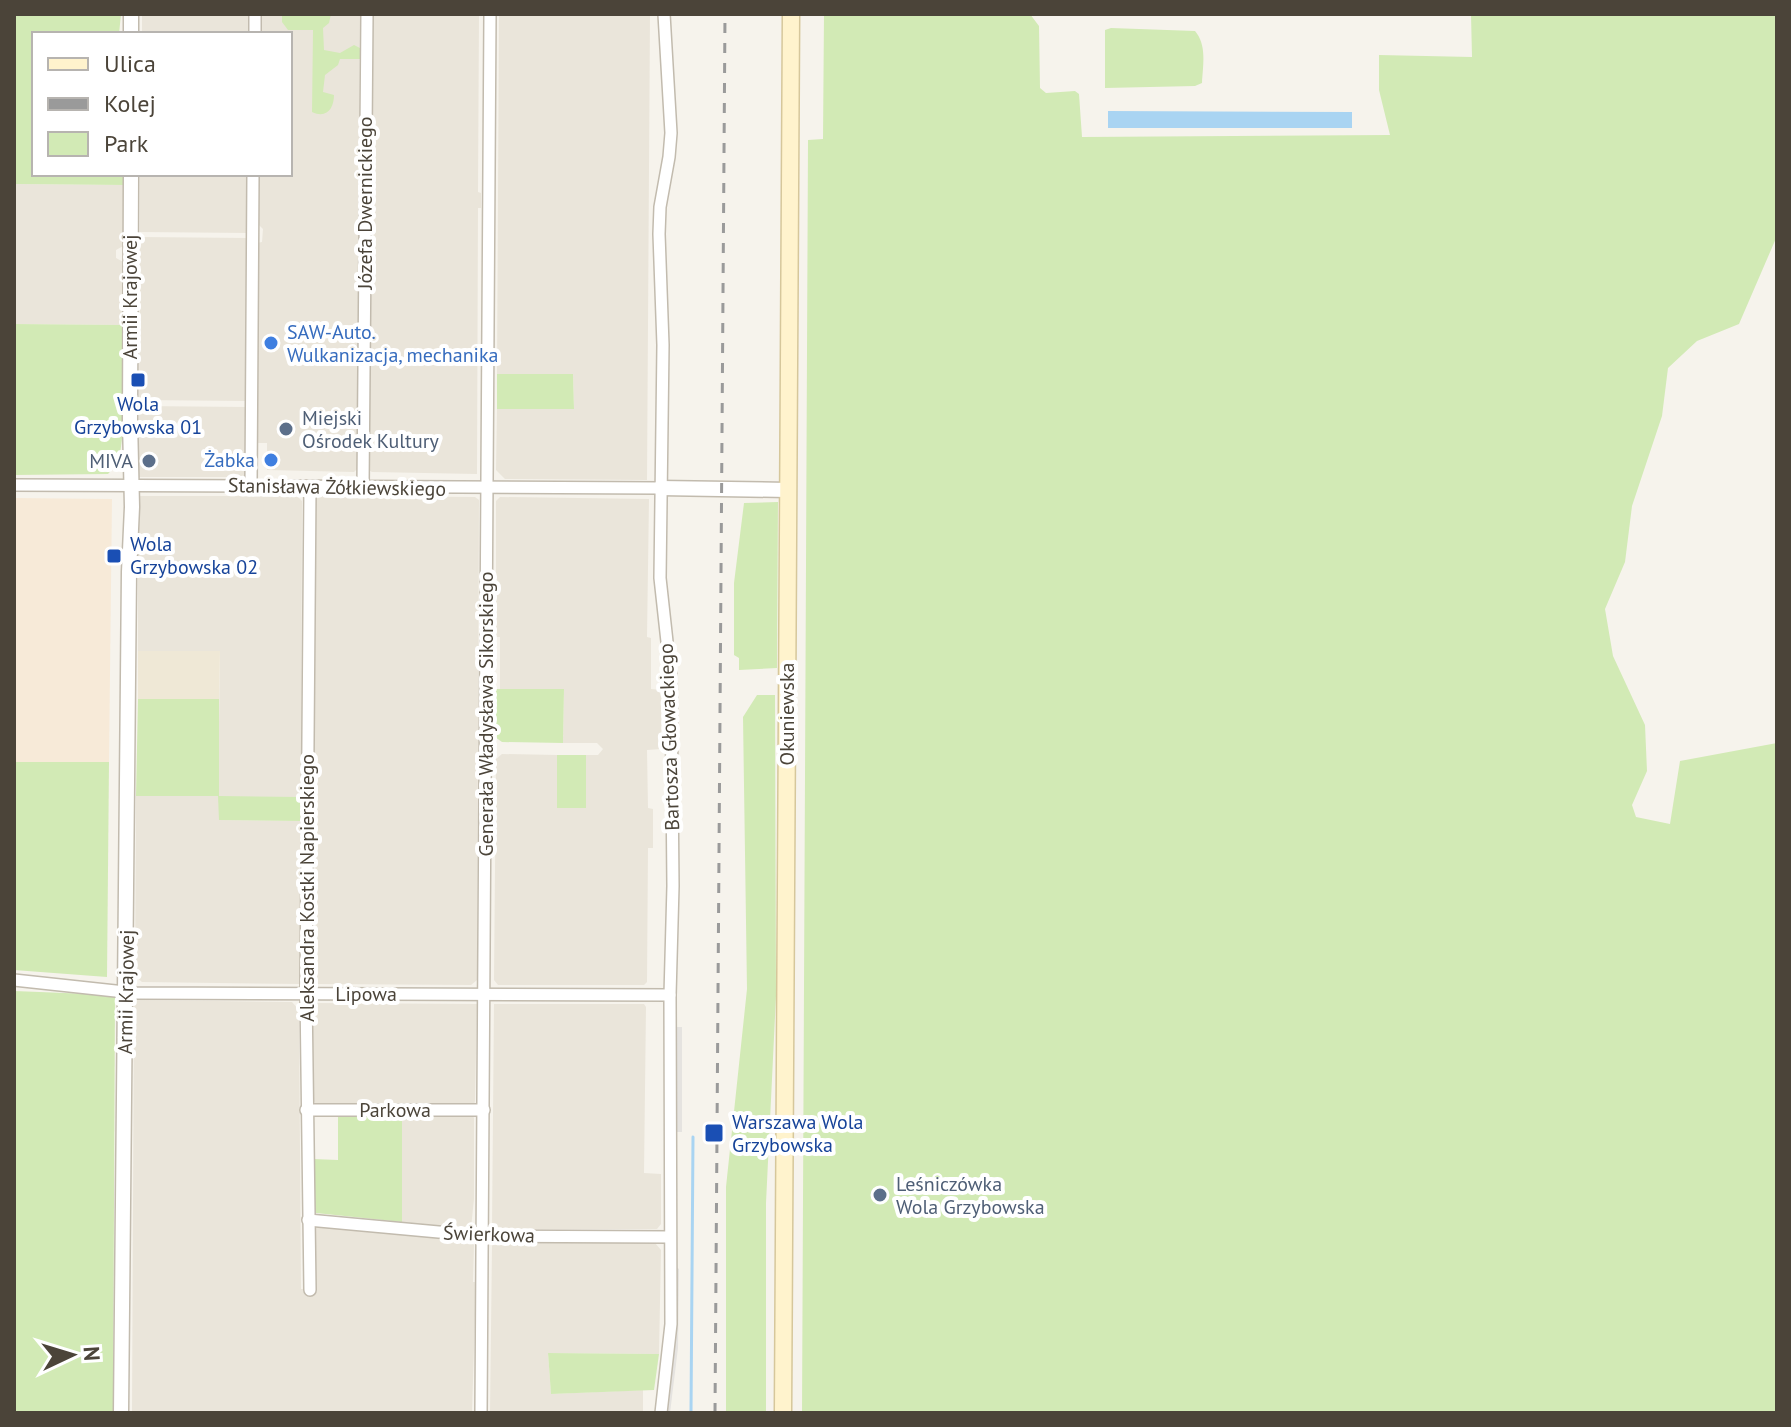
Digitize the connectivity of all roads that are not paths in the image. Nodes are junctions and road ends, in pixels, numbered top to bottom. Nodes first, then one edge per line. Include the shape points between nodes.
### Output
1 (367, 14) edge
2 (490, 14) edge
3 (664, 14) edge
4 (791, 14) edge
5 (131, 176) edge
6 (253, 176) edge
7 (14, 485) edge
8 (128, 485) junction
9 (251, 486) junction
10 (310, 487) junction
11 (363, 487) junction
12 (487, 488) junction
13 (660, 488) junction
14 (788, 490) junction
15 (14, 980) edge
16 (125, 992) junction
17 (306, 994) junction
18 (486, 994) junction
19 (670, 995) junction
20 (306, 1110) junction
21 (484, 1110) junction
22 (308, 1220) junction
23 (482, 1236) junction
24 (670, 1237) junction
25 (310, 1290) dead end
26 (121, 1413) edge
27 (481, 1413) edge
28 (661, 1413) edge
29 (783, 1413) edge

1 - 11 street, Józefa Dwernickiego
2 - 12 street, Generała Władysława Sikorskiego
3 - 13 street, Bartosza Głowackiego via 671,133 659,234
4 - 14 main road, Okuniewska
5 - 8 street, Armii Krajowej
6 - 9 street
7 - 8 street, Stanisława Żółkiewskiego
8 - 9 street, Stanisława Żółkiewskiego
8 - 16 street, Armii Krajowej
9 - 10 street, Stanisława Żółkiewskiego
10 - 11 street, Stanisława Żółkiewskiego
10 - 17 street, Aleksandra Kostki Napierskiego
11 - 12 street, Stanisława Żółkiewskiego
12 - 13 street, Stanisława Żółkiewskiego
12 - 18 street, Generała Władysława Sikorskiego
13 - 14 street
13 - 19 street, Bartosza Głowackiego via 660,578 672,719
14 - 29 main road, Okuniewska
15 - 16 street, Lipowa
16 - 17 street, Lipowa
16 - 26 street, Armii Krajowej
17 - 18 street, Lipowa
17 - 20 street, Aleksandra Kostki Napierskiego
18 - 19 street, Lipowa
18 - 21 street, Generała Władysława Sikorskiego
19 - 24 street, Bartosza Głowackiego
20 - 21 street, Parkowa
20 - 22 street, Aleksandra Kostki Napierskiego
21 - 23 street, Generała Władysława Sikorskiego
22 - 23 street, Świerkowa
22 - 25 street, Aleksandra Kostki Napierskiego
23 - 24 street, Świerkowa
23 - 27 street, Generała Władysława Sikorskiego
24 - 28 street, Bartosza Głowackiego via 671,1324

